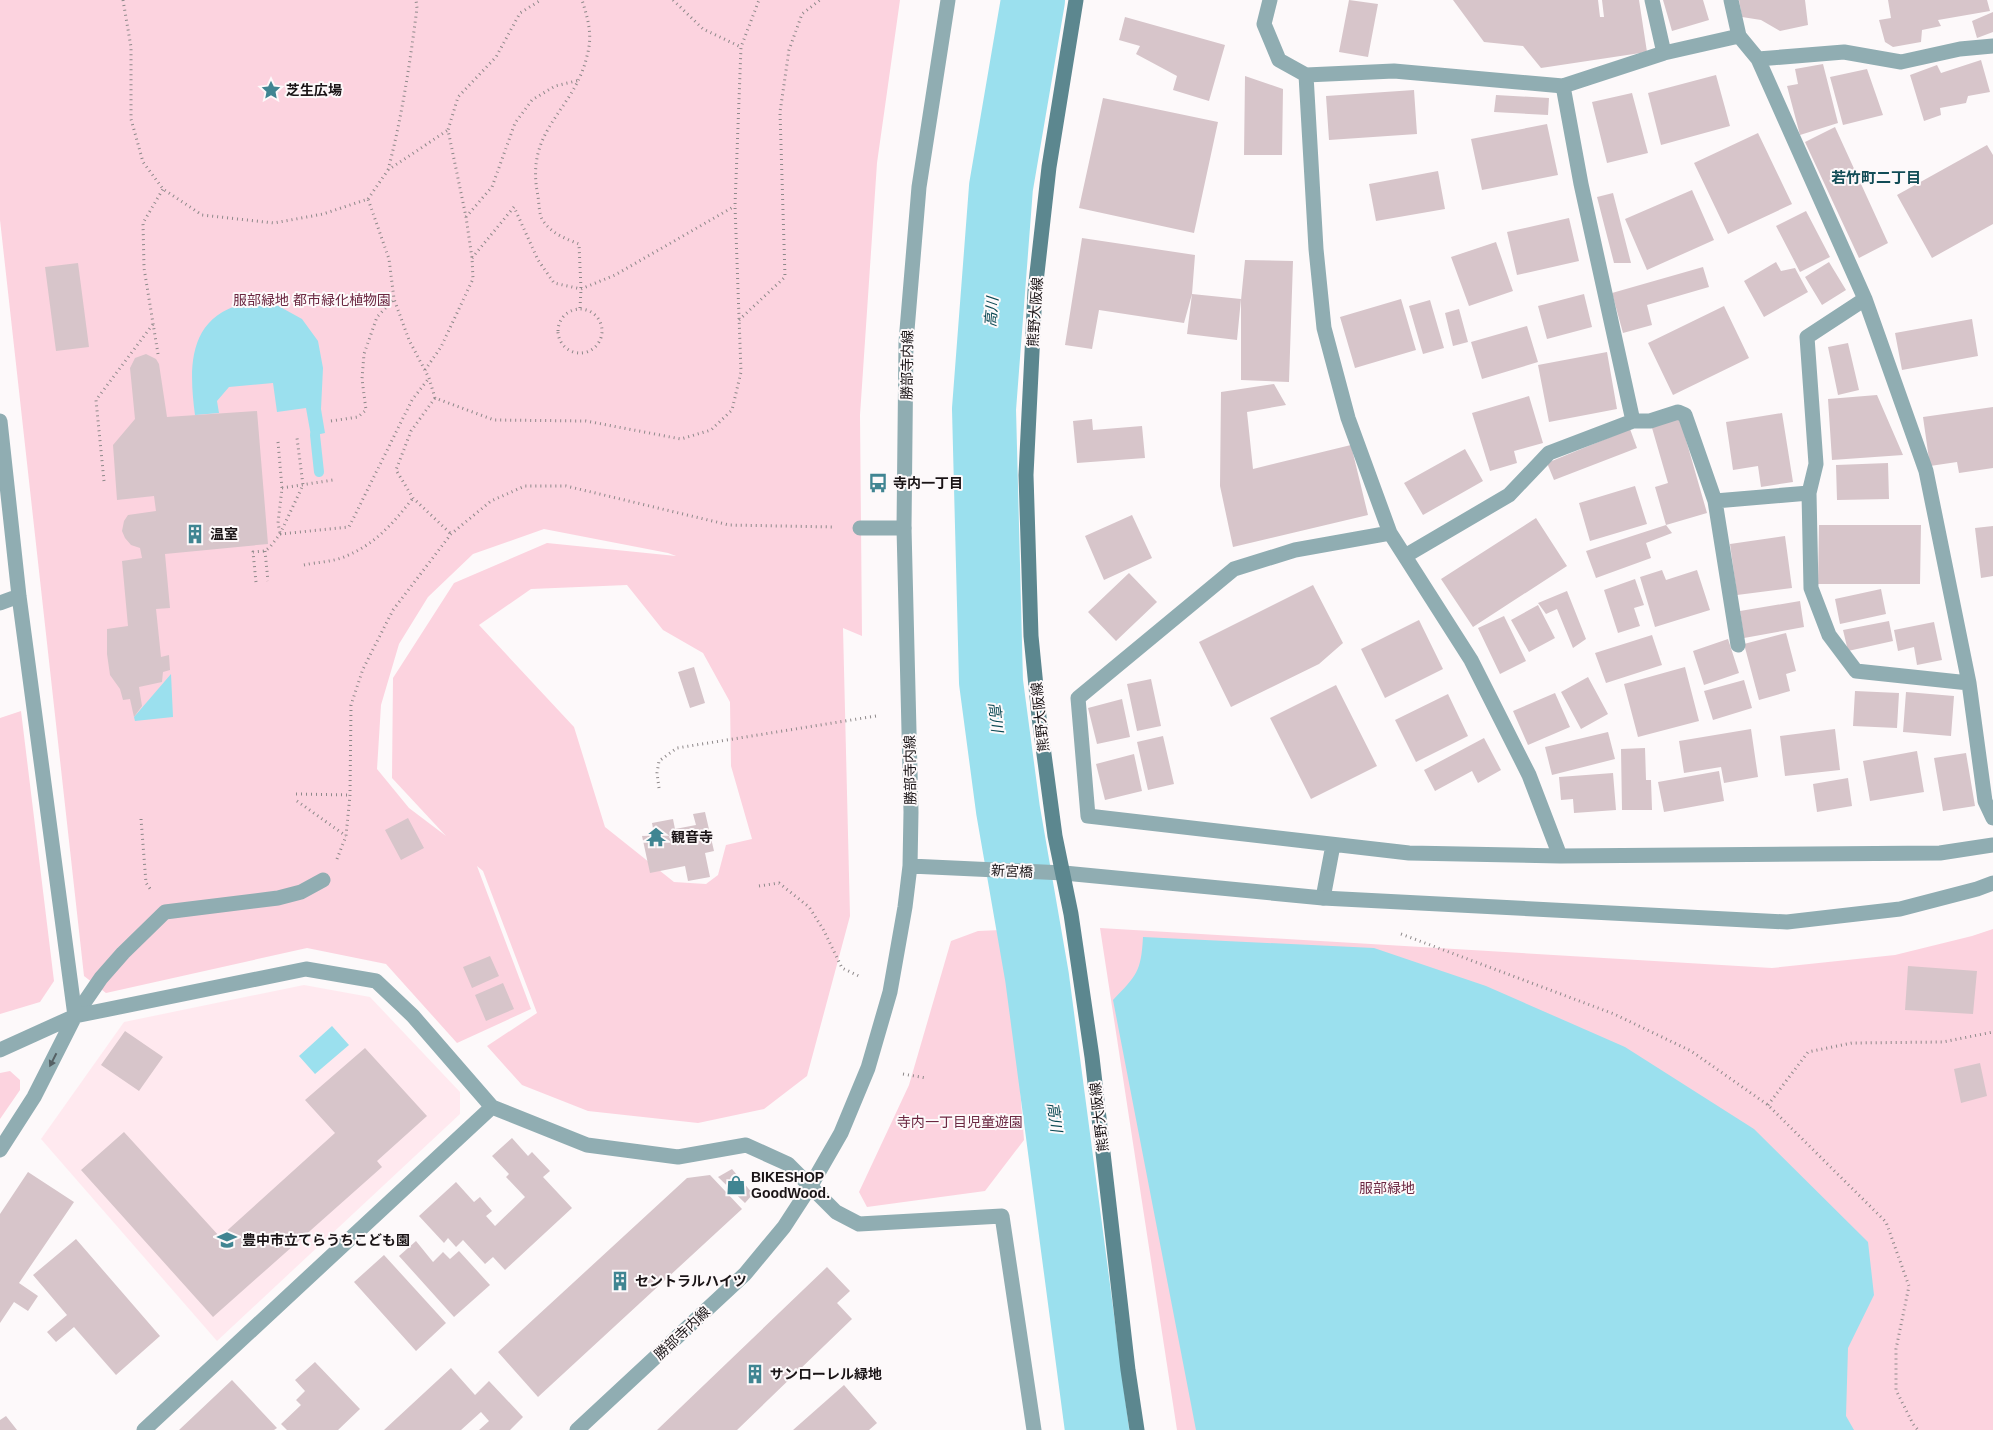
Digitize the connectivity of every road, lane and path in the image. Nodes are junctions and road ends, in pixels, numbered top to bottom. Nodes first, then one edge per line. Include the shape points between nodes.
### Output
1 (123, 0) edge
2 (416, 0) edge
3 (541, 0) edge
4 (582, 0) edge
5 (673, 0) edge
6 (759, 0) edge
7 (820, 0) edge
8 (948, 0) edge
9 (1076, 0) edge
10 (1270, 0) edge
11 (1652, 0) edge
12 (1731, 0) edge
13 (1739, 36) junction
14 (1993, 46) edge
15 (741, 47) junction
16 (1664, 53) junction
17 (1758, 59) junction
18 (1306, 76) junction
19 (580, 80) junction
20 (1563, 86) junction
21 (448, 130) junction
22 (388, 170) junction
23 (163, 189) junction
24 (368, 199) junction
25 (735, 206) junction
26 (466, 217) junction
27 (472, 258) junction
28 (581, 290) junction
29 (394, 299) junction
30 (1865, 299) junction
31 (580, 308) junction
32 (739, 320) junction
33 (153, 324) junction
34 (158, 354) dead end
35 (425, 370) junction
36 (429, 378) junction
37 (435, 398) junction
38 (0, 420) edge
39 (332, 421) dead end
40 (1633, 421) junction
41 (297, 438) dead end
42 (278, 442) dead end
43 (333, 480) dead end
44 (104, 481) dead end
45 (303, 485) junction
46 (282, 488) junction
47 (1809, 493) junction
48 (413, 498) junction
49 (1715, 501) junction
50 (860, 528) joint
51 (904, 528) junction
52 (1390, 533) junction
53 (280, 534) junction
54 (451, 534) junction
55 (265, 551) junction
56 (1405, 556) junction
57 (304, 565) dead end
58 (268, 581) dead end
59 (256, 582) dead end
60 (19, 596) junction
61 (0, 603) edge
62 (1738, 645) dead end
63 (1969, 682) junction
64 (876, 716) dead end
65 (659, 788) dead end
66 (296, 794) dead end
67 (350, 796) junction
68 (297, 801) dead end
69 (1993, 818) edge
70 (141, 819) dead end
71 (346, 836) junction
72 (1332, 845) junction
73 (1993, 845) edge
74 (1560, 856) junction
75 (910, 866) junction
76 (1064, 873) junction
77 (323, 880) joint
78 (1993, 883) edge
79 (759, 886) dead end
80 (1322, 898) junction
81 (165, 912) junction
82 (1401, 934) dead end
83 (861, 977) dead end
84 (74, 1016) junction
85 (1993, 1032) edge
86 (0, 1050) edge
87 (903, 1074) dead end
88 (926, 1078) dead end
89 (1768, 1105) junction
90 (492, 1108) junction
91 (0, 1150) edge
92 (810, 1187) junction
93 (144, 1430) edge
94 (577, 1430) edge
95 (1034, 1430) edge
96 (1137, 1430) edge
97 (1918, 1430) edge

1 - 23 path via 131,47 131,119 143,162
2 - 22 path via 410,62
3 - 21 path via 520,13 496,57 458,97
4 - 19 path via 590,25 588,54
5 - 15 path via 703,29
6 - 15 path
7 - 32 path via 802,14 788,50 782,103 785,277
8 - 51 street, 勝部寺内線 via 919,187 906,342
9 - 76 main road, 熊野大阪線 via 1049,167 1035,292 1026,475 1032,636 1039,717 1055,836
10 - 18 street via 1264,24 1279,60
11 - 16 street
12 - 13 street
13 - 16 street
13 - 17 street
14 - 17 street via 1960,49 1901,62 1844,52
15 - 25 path
16 - 20 street
17 - 30 street
18 - 20 street via 1394,71
18 - 52 street via 1324,328 1348,418
19 - 26 path via 554,86 532,100 515,123 492,187
19 - 28 path via 545,133 536,160 536,178 542,219 558,236 579,244
20 - 40 street
21 - 22 path
21 - 26 path
22 - 24 path
23 - 24 path via 202,214 274,223 322,214
23 - 33 path via 143,223 144,268
24 - 29 path via 389,260
25 - 28 path via 615,275
25 - 32 path
26 - 27 path
27 - 28 path via 514,207 538,260 554,283
27 - 35 path via 473,279 441,347
28 - 31 path
29 - 35 path via 409,340
29 - 39 path via 377,317 364,354 362,379 366,410 358,417
30 - 47 street via 1807,338 1816,464
30 - 63 street via 1926,471
31 - 31 path via 593,313 601,324 601,338 592,349 579,353 566,349 558,337 558,323 567,312
32 - 37 path via 741,372 732,410 711,430 681,440 586,421 494,420
33 - 34 path
33 - 44 path via 96,400
35 - 36 path
36 - 37 path
36 - 53 path via 412,400 349,528
37 - 48 path via 411,431 396,470
38 - 60 street
40 - 49 street via 1650,421 1678,412 1685,415
40 - 56 street via 1549,453 1509,495
41 - 45 path
42 - 46 path
43 - 45 path
45 - 46 path
45 - 53 path
46 - 53 path
47 - 49 street
47 - 63 street via 1811,588 1829,635 1856,671
48 - 54 path
48 - 57 path via 393,524 373,542 345,557
49 - 62 street
50 - 51 street
50 - 54 path via 729,525 566,486 525,486 491,501
51 - 75 street, 勝部寺内線
52 - 56 street
52 - 72 street via 1295,550 1234,568 1078,698 1088,816
53 - 55 path
54 - 67 path via 394,610 363,669 351,705
55 - 58 path
55 - 59 path via 253,552
56 - 74 street via 1471,660 1529,775
60 - 61 street
60 - 84 street
63 - 69 street via 1985,801
64 - 65 path via 677,748 659,761
66 - 67 path
67 - 71 path
68 - 71 path
70 - 81 path via 146,883
71 - 77 path via 336,863
72 - 74 street via 1409,853
72 - 80 street
73 - 74 street via 1940,853
75 - 76 street, 新宮橋
75 - 92 street, 勝部寺内線 via 890,992 868,1068 841,1133
76 - 80 street, 新宮橋
76 - 96 main road, 熊野大阪線 via 1092,1058
77 - 81 street via 301,892 278,898
78 - 80 street, 新宮橋 via 1900,909 1787,922
79 - 83 path via 779,883 809,907 842,968
81 - 84 street via 100,978
82 - 89 path via 1614,1014 1691,1051
84 - 86 street
84 - 90 street via 306,969 376,981 413,1016
84 -> 91 street via 34,1097
85 - 89 path via 1943,1042 1852,1043 1808,1052
87 - 88 path
89 - 97 path via 1886,1222 1909,1286 1896,1350 1896,1390
90 - 92 street via 587,1145 678,1157 746,1145 788,1164
90 - 93 street
92 - 94 street, 勝部寺内線 via 784,1227 745,1274
92 - 95 street via 836,1212 859,1224 1002,1216

